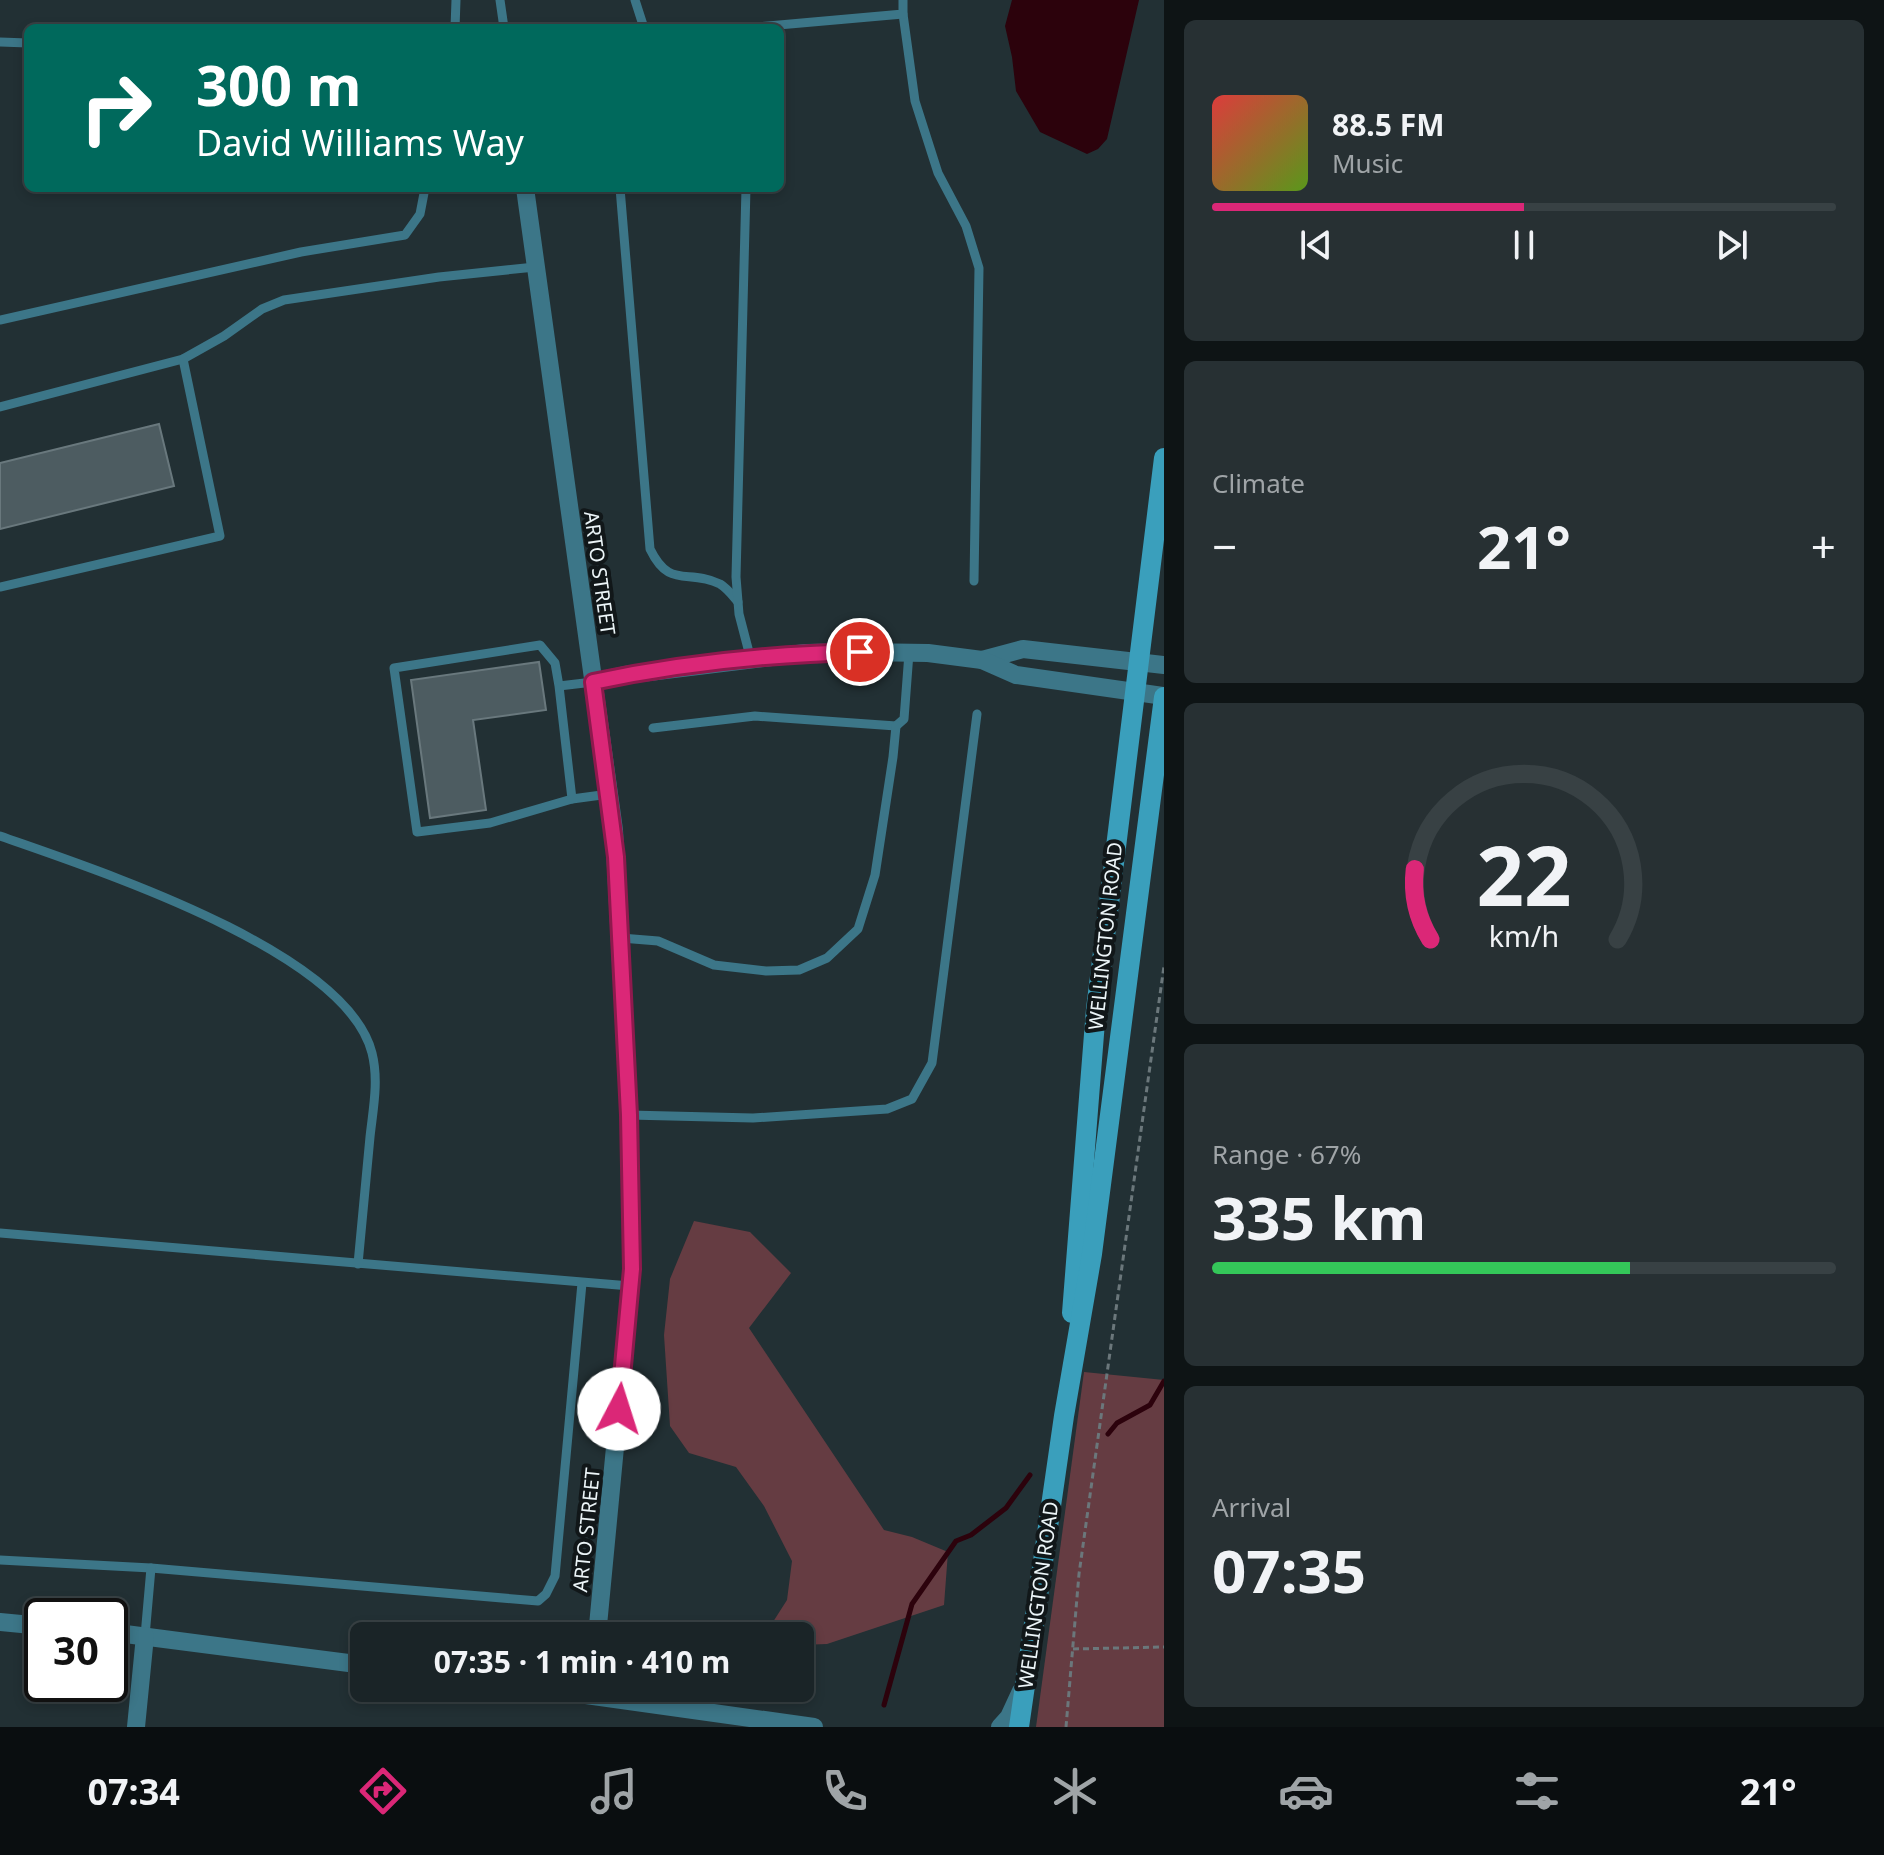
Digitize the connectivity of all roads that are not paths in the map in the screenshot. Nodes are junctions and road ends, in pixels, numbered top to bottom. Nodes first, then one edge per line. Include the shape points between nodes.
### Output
1 (456, 0) edge
2 (500, 0) edge
3 (635, 0) edge
4 (903, 0) edge
5 (903, 14) junction
6 (455, 24) edge
7 (503, 24) edge
8 (643, 24) edge
9 (784, 25) edge
10 (0, 42) edge
11 (24, 43) edge
12 (424, 192) edge
13 (526, 192) edge
14 (620, 192) edge
15 (746, 192) edge
16 (535, 267) junction
17 (0, 320) edge
18 (183, 359) junction
19 (0, 407) edge
20 (1164, 458) edge
21 (974, 581) dead end
22 (0, 587) edge
23 (738, 602) junction
24 (909, 653) junction
25 (751, 660) junction
26 (982, 660) junction
27 (1138, 662) junction
28 (1164, 665) edge
29 (593, 682) junction
30 (559, 686) junction
31 (1135, 692) junction
32 (1164, 696) edge
33 (977, 714) dead end
34 (896, 726) junction
35 (653, 728) dead end
36 (609, 794) junction
37 (572, 799) junction
38 (0, 836) edge
39 (621, 938) junction
40 (629, 1115) junction
41 (0, 1233) edge
42 (358, 1264) junction
43 (582, 1283) junction
44 (631, 1286) junction
45 (1064, 1416) junction
46 (0, 1560) edge
47 (151, 1568) junction
48 (0, 1622) edge
49 (598, 1622) edge
50 (24, 1624) edge
51 (128, 1634) edge
52 (145, 1636) junction
53 (350, 1663) edge
54 (1026, 1682) junction
55 (655, 1702) edge
56 (136, 1727) edge
57 (814, 1727) edge
58 (1000, 1727) edge
59 (1019, 1727) edge

1 - 6 lane
2 - 7 lane
3 - 8 lane
4 - 5 lane
5 - 9 lane
5 - 21 lane via 915,101 938,173 966,226 979,268
10 - 11 lane
12 - 17 lane via 420,214 405,235 301,252
13 - 16 street, ARTO STREET
14 - 23 lane via 650,549 658,566 671,574 722,585
15 - 23 lane
16 - 18 lane via 284,300
16 - 29 street, ARTO STREET
18 - 19 lane
18 - 22 lane via 220,536
20 - 27 main road, WELLINGTON ROAD
23 - 25 lane
24 - 25 street via 805,653
24 - 26 street
24 - 34 lane via 904,719
25 - 29 street
26 - 27 street via 1023,649
26 - 31 street via 1016,675
27 - 28 street
27 - 31 main road, WELLINGTON ROAD
29 - 30 lane
29 - 36 street, ARTO STREET
30 - 37 lane
30 - 37 lane via 555,663 540,645 394,668 417,832 490,823
31 - 32 street
31 - 45 main road, WELLINGTON ROAD via 1096,1009
32 - 45 main road, WELLINGTON ROAD via 1092,1254
33 - 40 lane via 932,1063 912,1099 887,1109 753,1118
34 - 35 lane via 755,716
34 - 39 lane via 875,875 858,929 827,958 799,970 766,971 714,965 658,941
36 - 37 lane
36 - 39 street, ARTO STREET
38 - 42 lane via 149,889 251,937 298,968 355,1018 366,1035 376,1075
39 - 40 street, ARTO STREET
40 - 44 street, ARTO STREET
41 - 42 lane
42 - 43 lane
43 - 44 lane
43 - 47 lane via 555,1576 538,1601
44 - 49 street, ARTO STREET
45 - 54 main road, WELLINGTON ROAD
46 - 47 lane
47 - 52 lane
48 - 50 street
51 - 52 street
52 - 53 street
52 - 56 street
54 - 58 street
54 - 59 main road, WELLINGTON ROAD
55 - 57 street

